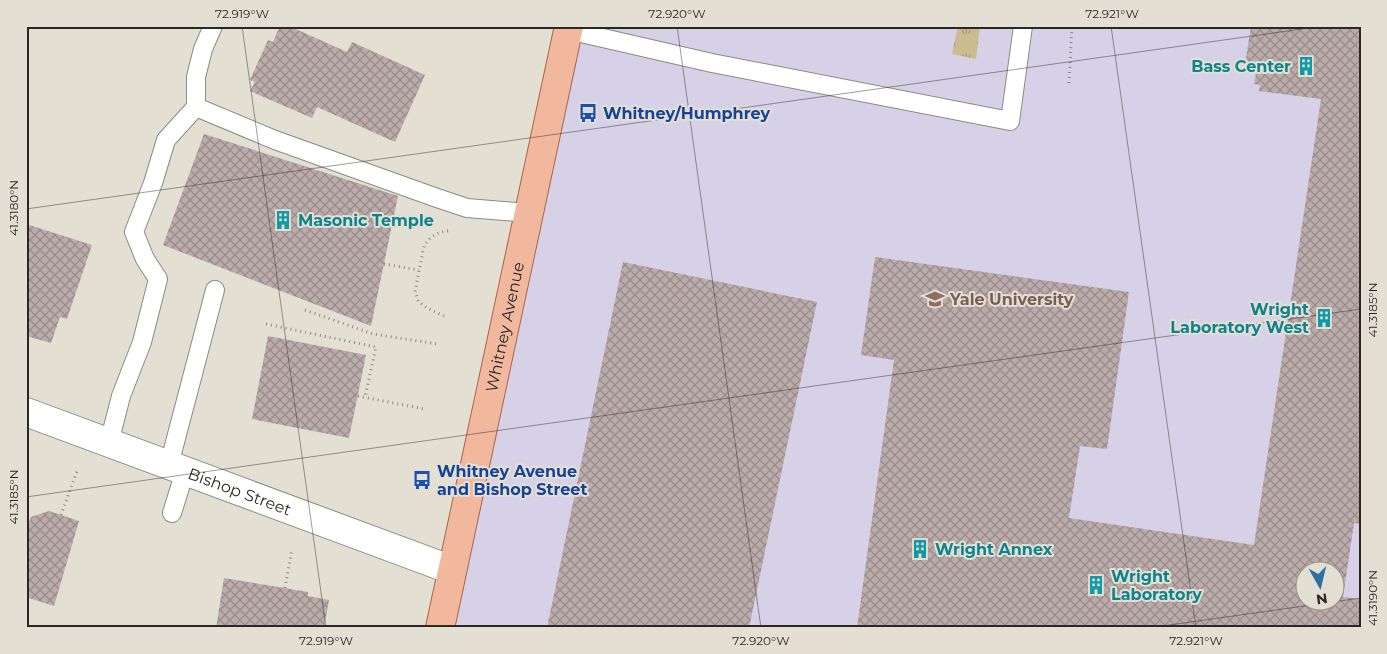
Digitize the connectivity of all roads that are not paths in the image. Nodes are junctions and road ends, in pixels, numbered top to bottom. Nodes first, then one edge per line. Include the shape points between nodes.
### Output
1 (213, 26) edge
2 (1023, 26) edge
3 (569, 28) edge
4 (196, 107) junction
5 (529, 213) junction
6 (215, 290) dead end
7 (26, 412) edge
8 (109, 443) junction
9 (177, 468) junction
10 (172, 513) dead end
11 (452, 570) junction
12 (440, 628) edge

1 - 4 lane via 196,77
2 - 3 lane via 1010,121 712,63
3 - 5 main road, Whitney Avenue
4 - 5 lane via 276,140 467,208
4 - 8 lane via 166,140 134,232 158,279 142,342 121,396
5 - 11 main road, Whitney Avenue
6 - 9 lane
7 - 8 street, Bishop Street
8 - 9 street, Bishop Street
9 - 10 lane
9 - 11 street, Bishop Street
11 - 12 main road, Whitney Avenue

